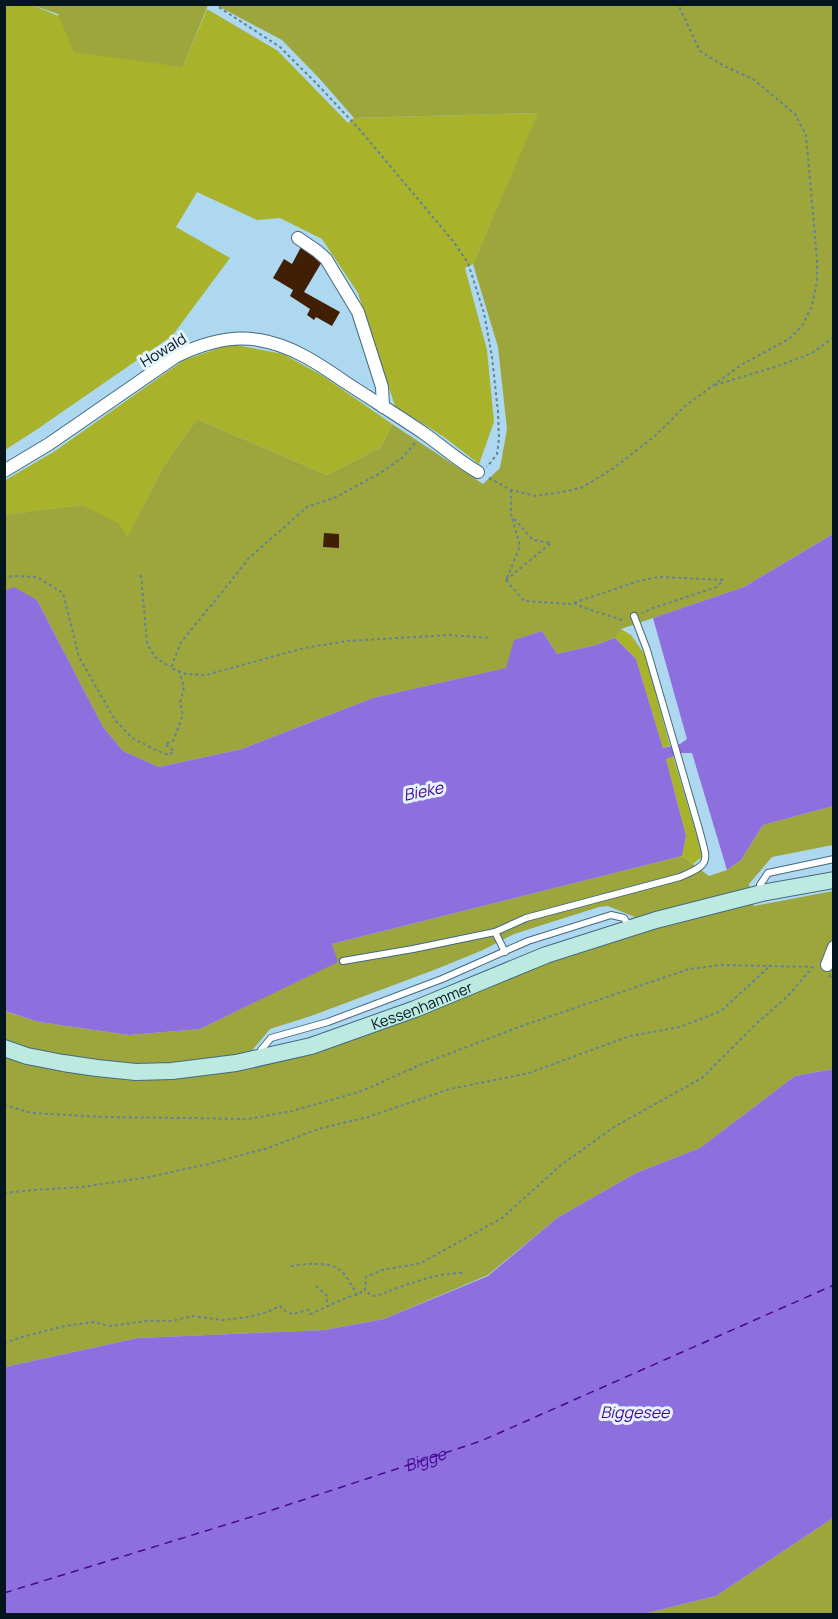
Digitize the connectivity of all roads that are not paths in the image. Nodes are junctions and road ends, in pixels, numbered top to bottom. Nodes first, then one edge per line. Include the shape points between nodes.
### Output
1 (298, 238) dead end
2 (383, 407) junction
3 (4, 471) edge
4 (478, 472) road end
5 (634, 616) road end
6 (834, 859) edge
7 (834, 880) edge
8 (762, 893) junction
9 (631, 928) junction
10 (495, 933) junction
11 (834, 947) edge
12 (505, 952) junction
13 (343, 961) dead end
14 (826, 965) road end
15 (4, 1048) edge
16 (260, 1058) junction

1 - 2 street via 326,259 358,312 382,387
2 - 3 street, Howald via 280,344 258,339 214,342 175,357
2 - 4 street, Howald
5 - 10 lane via 706,857 699,869 680,877 526,918
6 - 8 lane via 768,873 760,885
7 - 8 main road, Kessenhammer
8 - 9 main road, Kessenhammer
9 - 12 lane via 624,918 611,915
9 - 16 main road, Kessenhammer via 546,955 415,1009 311,1046
10 - 12 lane
10 - 13 lane
11 - 14 street
12 - 16 lane via 328,1022 271,1038
15 - 16 main road, Kessenhammer via 63,1063 136,1071 172,1071

